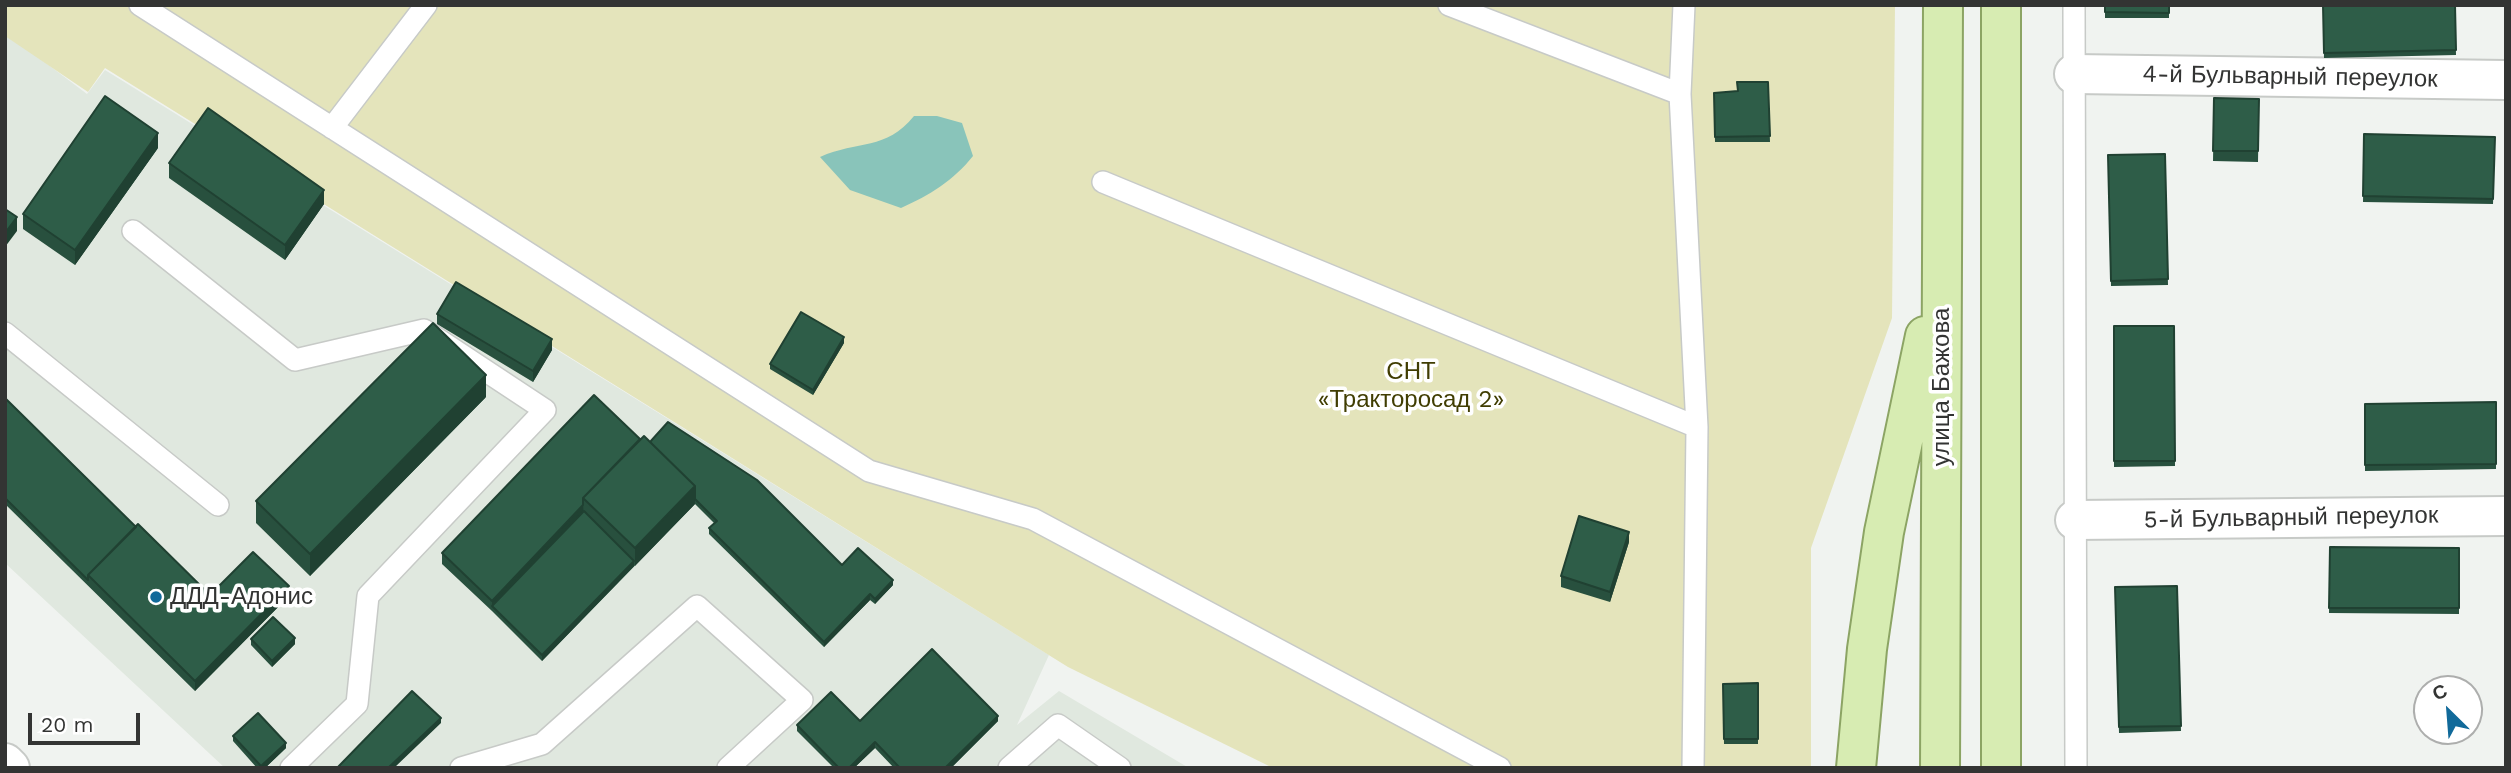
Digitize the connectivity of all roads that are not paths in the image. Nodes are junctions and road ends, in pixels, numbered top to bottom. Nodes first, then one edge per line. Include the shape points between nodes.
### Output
1 (139, 5) edge
2 (426, 5) edge
3 (1449, 5) edge
4 (1684, 5) edge
5 (1943, 5) edge
6 (2001, 5) edge
7 (2074, 5) edge
8 (2074, 74) junction
9 (2506, 80) edge
10 (1679, 94) junction
11 (332, 128) junction
12 (1103, 183) dead end
13 (133, 231) dead end
14 (1943, 234) junction
15 (5, 333) edge
16 (1697, 427) junction
17 (218, 505) dead end
18 (2506, 516) edge
19 (2075, 520) junction
20 (5, 763) edge
21 (10, 768) edge
22 (291, 768) edge
23 (461, 768) edge
24 (728, 768) edge
25 (1009, 768) edge
26 (1121, 768) edge
27 (1500, 768) edge
28 (1693, 768) edge
29 (1856, 768) edge
30 (1940, 768) edge
31 (2001, 768) edge
32 (2076, 768) edge

1 - 11 lane
2 - 11 lane
3 - 10 lane
4 - 10 lane
5 - 14 main road, улица Бажова
6 - 31 main road
7 - 8 lane
8 - 9 street, 4-й Бульварный переулок
8 - 19 lane
10 - 16 lane
11 - 27 lane via 869,471 1033,519
12 - 16 lane
13 - 22 lane via 295,360 424,330 545,410 368,596 357,704
14 - 29 main road via 1884,532
14 - 30 main road, улица Бажова
15 - 17 lane
16 - 28 lane
18 - 19 street, 5-й Бульварный переулок
19 - 32 lane
20 - 21 street
23 - 24 lane via 542,744 696,606 802,700
25 - 26 lane via 1058,725

